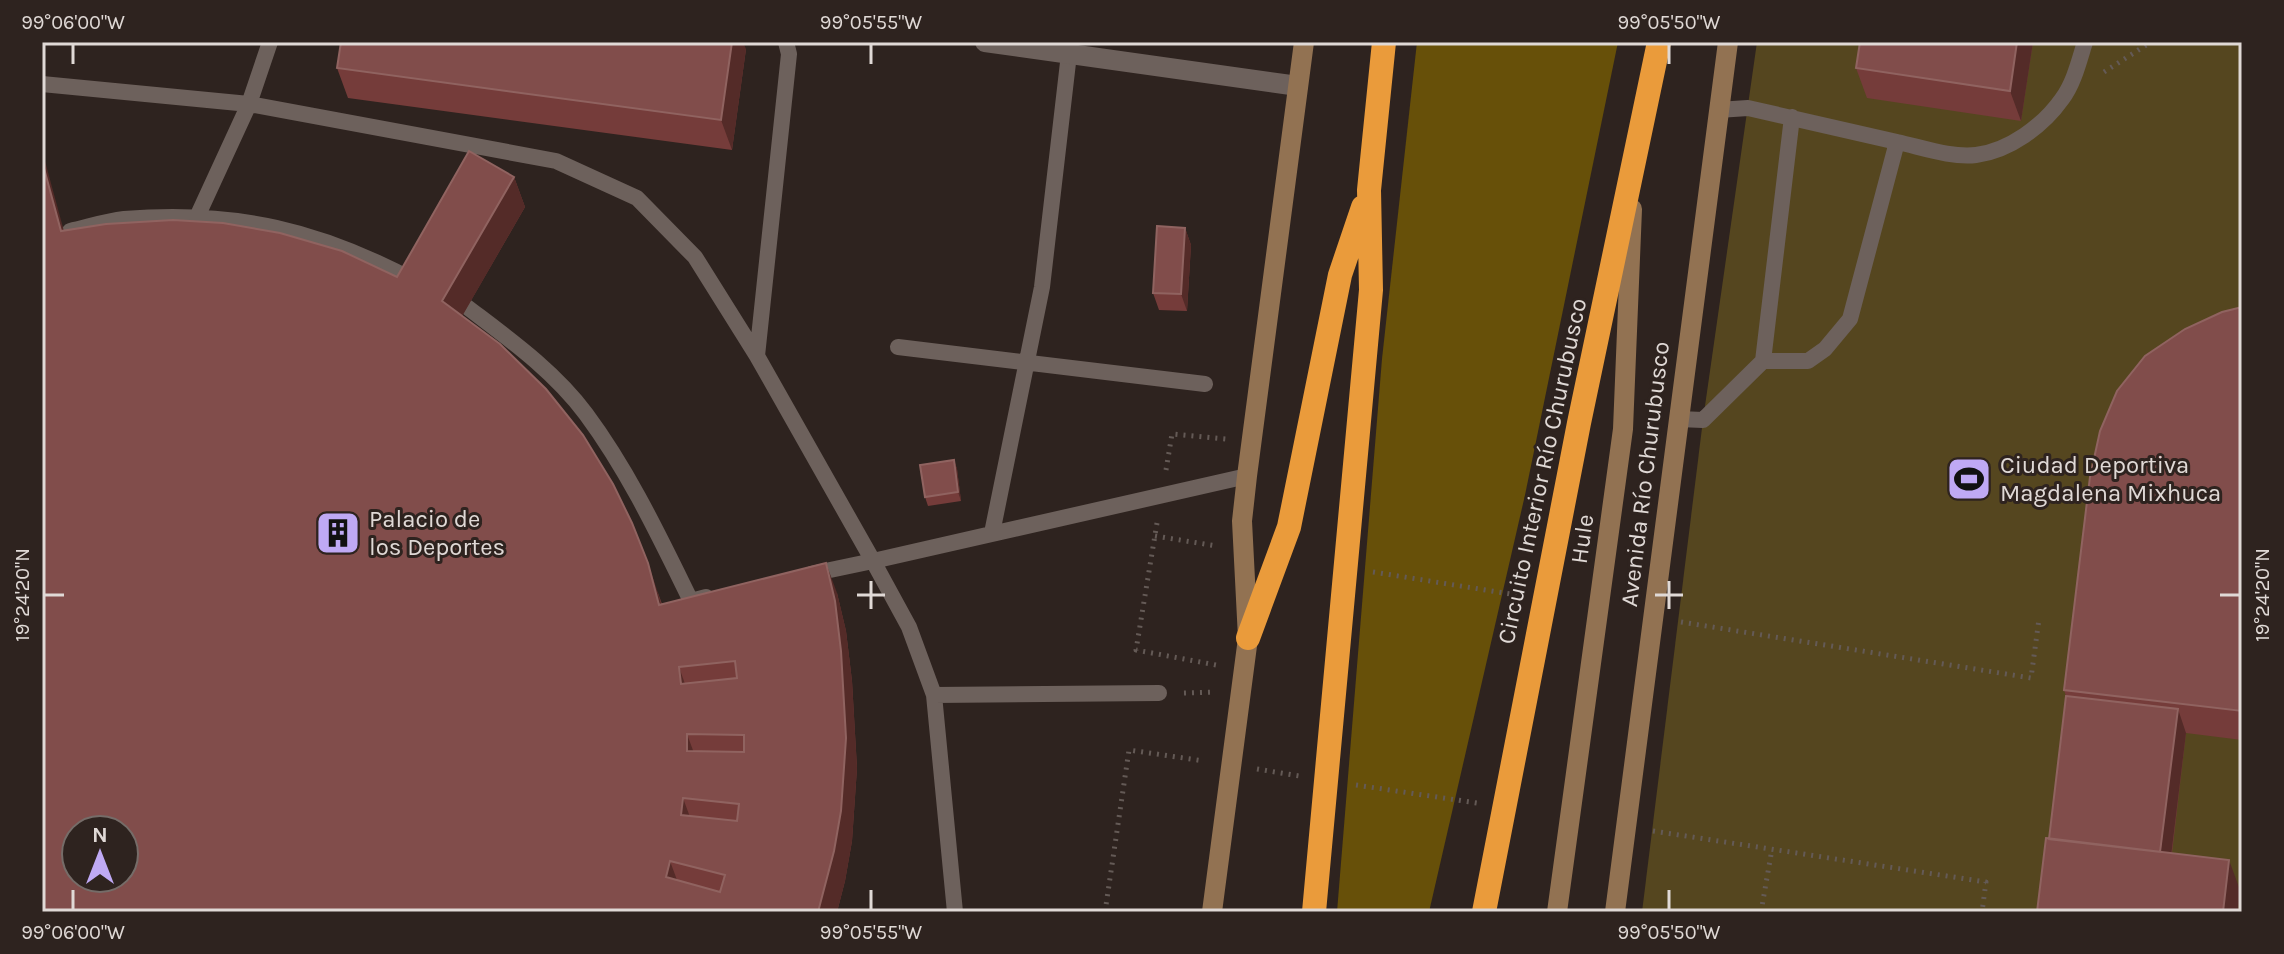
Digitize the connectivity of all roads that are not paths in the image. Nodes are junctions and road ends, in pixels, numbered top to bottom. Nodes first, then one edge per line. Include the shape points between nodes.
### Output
1 (270, 42) edge
2 (786, 42) edge
3 (985, 42) edge
4 (1304, 42) edge
5 (1384, 42) edge
6 (1659, 42) edge
7 (1728, 42) edge
8 (2085, 42) edge
9 (1069, 54) junction
10 (42, 84) edge
11 (1298, 86) junction
12 (249, 104) junction
13 (1718, 110) junction
14 (1792, 117) junction
15 (1897, 142) junction
16 (1633, 172) junction
17 (1369, 190) junction
18 (197, 217) junction
19 (65, 232) edge
20 (421, 284) edge
21 (467, 307) dead end
22 (898, 347) dead end
23 (757, 356) junction
24 (1763, 361) junction
25 (1029, 364) junction
26 (1205, 384) dead end
27 (1679, 419) junction
28 (1247, 476) junction
29 (992, 533) junction
30 (873, 561) junction
31 (797, 577) edge
32 (721, 594) edge
33 (1248, 638) junction
34 (1159, 693) road end
35 (934, 695) junction
36 (955, 912) edge
37 (1212, 912) edge
38 (1314, 912) edge
39 (1484, 912) edge
40 (1557, 912) edge
41 (1615, 912) edge

1 - 12 lane
2 - 23 lane via 789,54
3 - 9 street
4 - 11 main road
5 - 17 highway
6 - 16 highway, Circuito Interior Río Churubusco
7 - 13 main road, Avenida Río Churubusco
8 - 15 lane via 2064,98 2041,123 1998,149 1975,155
9 - 11 street
9 - 25 lane
10 - 12 lane
11 - 28 main road
12 - 18 lane
12 - 23 lane via 556,161 637,198 695,257
13 - 14 lane via 1748,108
13 - 27 main road, Avenida Río Churubusco
14 - 15 lane
14 - 24 lane
15 - 24 lane via 1850,319 1808,361
16 - 39 highway, Circuito Interior Río Churubusco
16 - 40 main road, Hule via 1623,429
17 - 33 highway via 1340,275 1289,527
17 - 38 highway via 1371,290
18 - 19 lane via 121,220
18 - 20 lane via 274,226 376,260
21 - 32 lane via 531,356 584,412 641,498 692,608
22 - 25 lane
23 - 30 lane
24 - 27 lane via 1703,420
25 - 26 lane
25 - 29 lane
27 - 41 main road, Avenida Río Churubusco
28 - 29 lane
28 - 33 main road via 1242,521
29 - 30 lane
30 - 31 lane
30 - 35 lane via 909,627
33 - 37 main road
34 - 35 lane
35 - 36 lane

